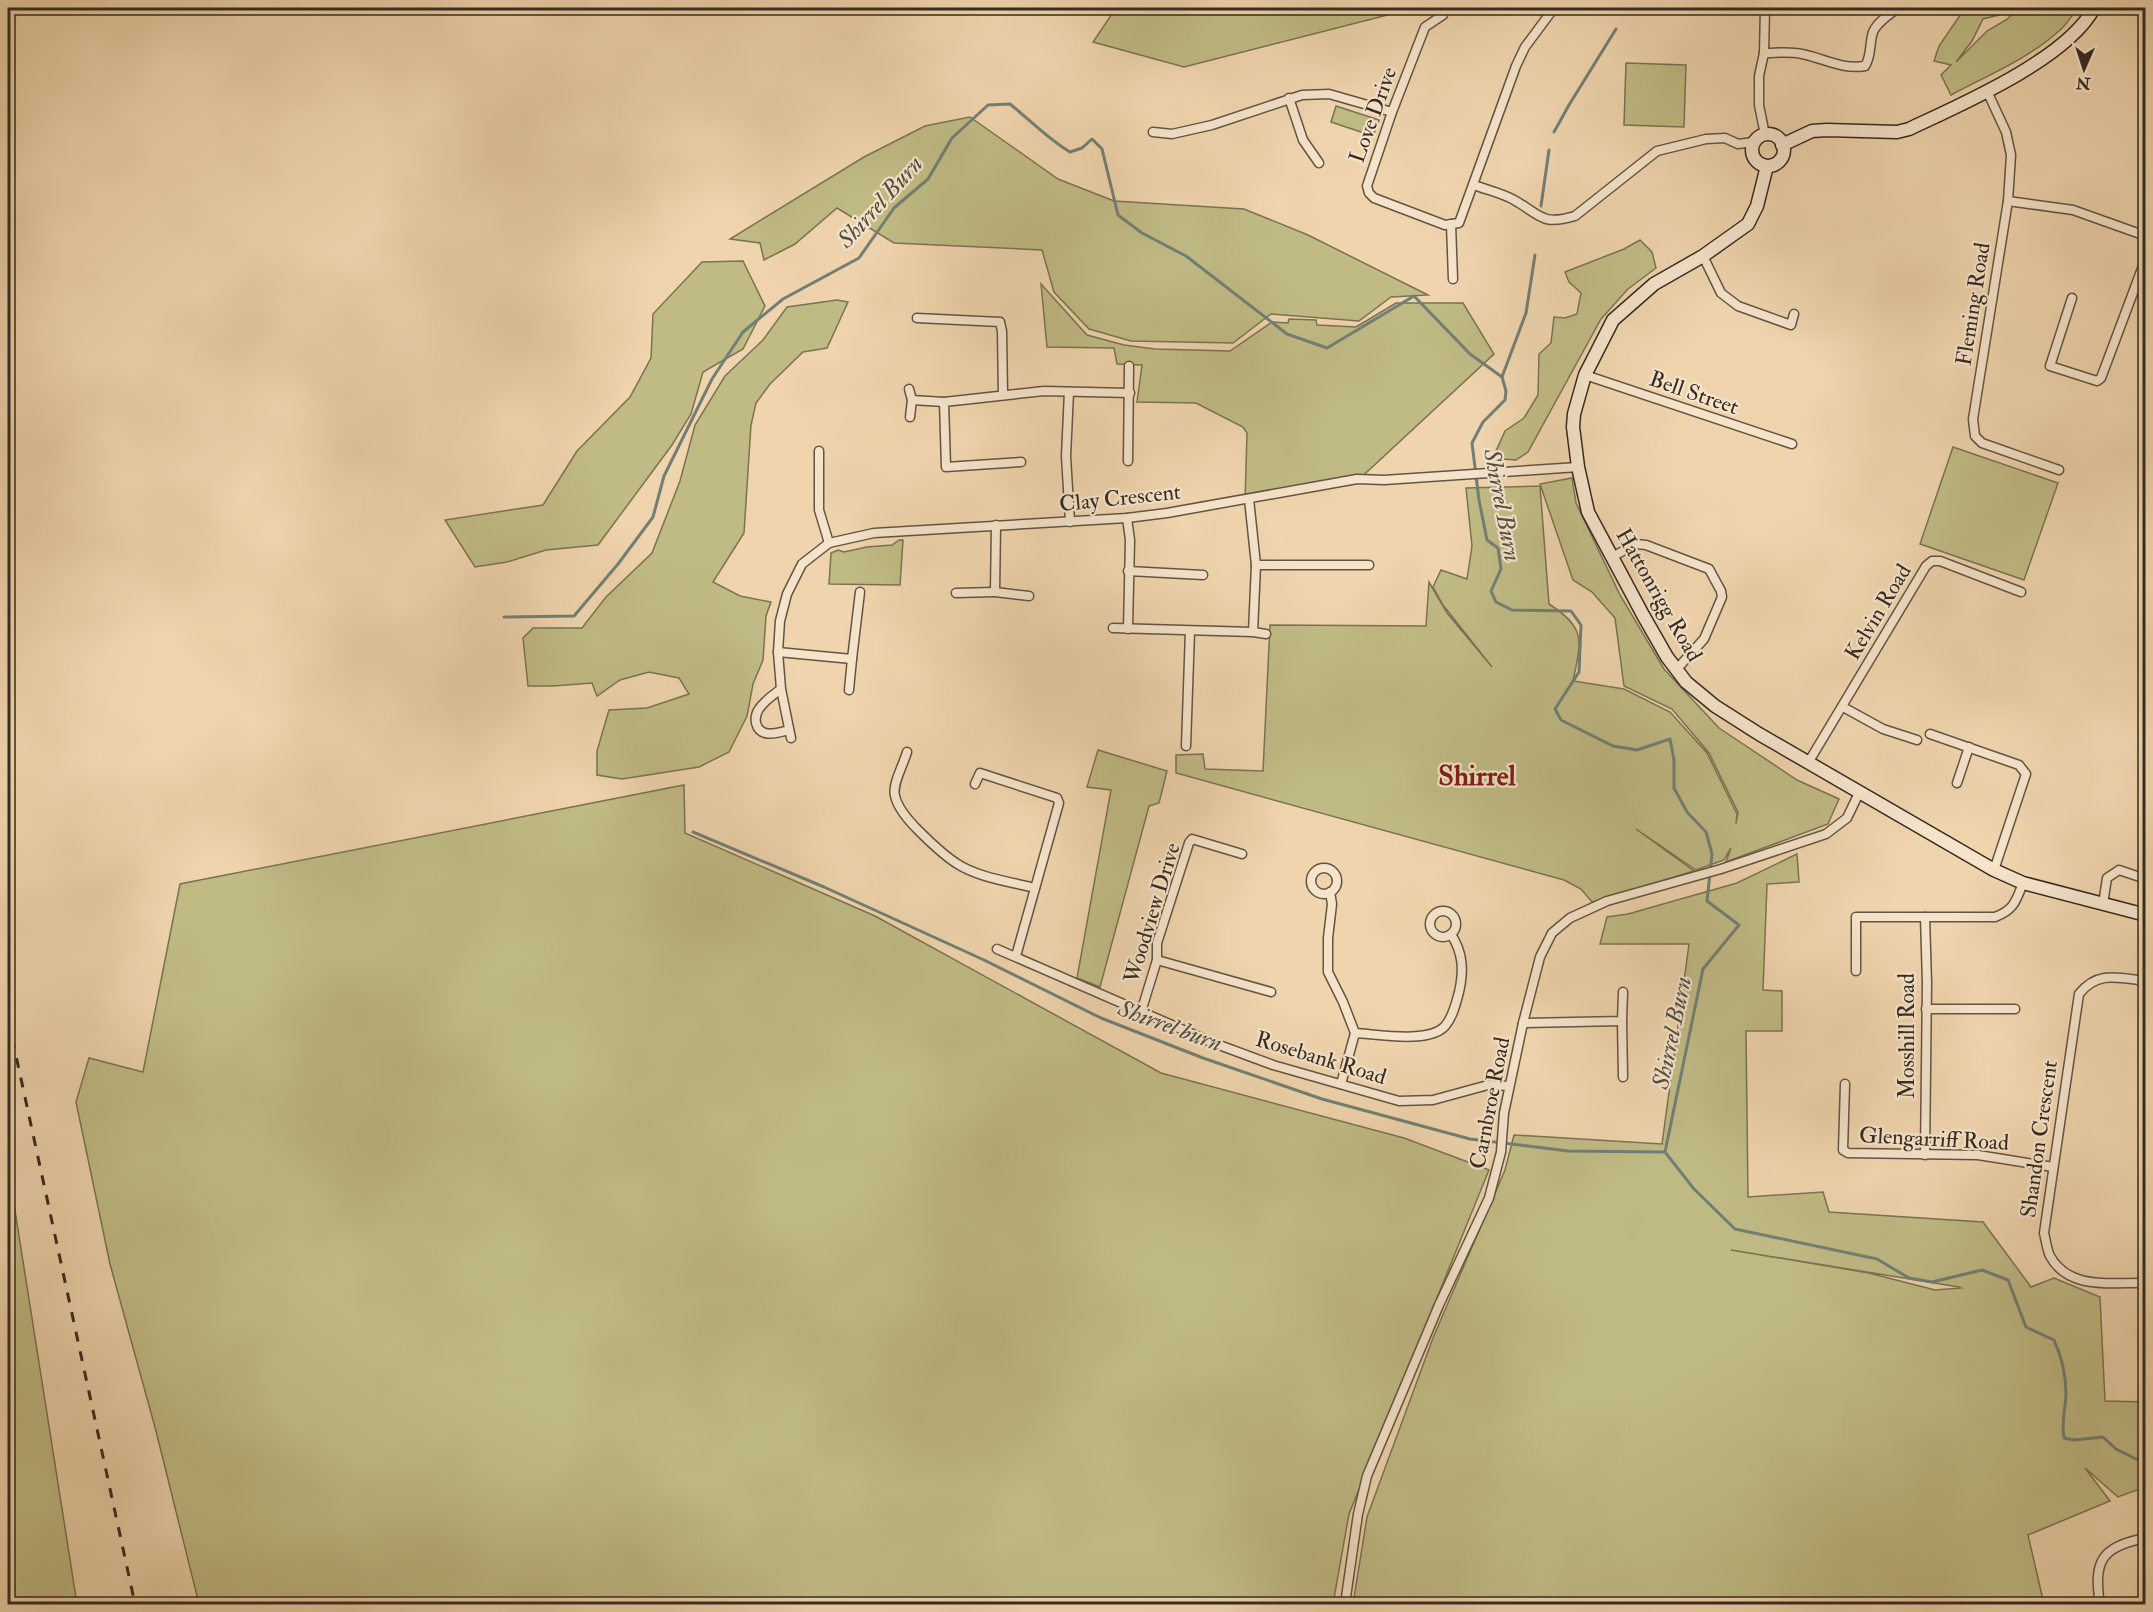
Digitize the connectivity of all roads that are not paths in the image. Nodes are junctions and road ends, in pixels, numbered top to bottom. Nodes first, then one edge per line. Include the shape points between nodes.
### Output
1 (1445, 8) edge
2 (1554, 8) edge
3 (1765, 8) edge
4 (1898, 8) edge
5 (2094, 8) edge
6 (1764, 53) junction
7 (1987, 91) junction
8 (1289, 98) junction
9 (1392, 112) junction
10 (1152, 132) dead end
11 (1760, 138) junction
12 (1782, 145) junction
13 (1319, 163) dead end
14 (1767, 166) junction
15 (1474, 185) junction
16 (2008, 201) junction
17 (1451, 224) junction
18 (2145, 236) edge
19 (1703, 256) junction
20 (2145, 258) edge
21 (1453, 279) dead end
22 (2072, 298) dead end
23 (1794, 314) dead end
24 (917, 318) dead end
25 (1129, 366) dead end
26 (1585, 375) junction
27 (909, 389) dead end
28 (1069, 392) junction
29 (1130, 393) junction
30 (1003, 395) junction
31 (912, 400) junction
32 (944, 402) junction
33 (910, 417) dead end
34 (1792, 444) dead end
35 (819, 451) dead end
36 (1128, 461) dead end
37 (1021, 462) dead end
38 (1578, 467) junction
39 (2059, 470) dead end
40 (1249, 499) junction
41 (1127, 518) junction
42 (1070, 522) junction
43 (996, 525) junction
44 (829, 543) junction
45 (1612, 557) junction
46 (1256, 565) junction
47 (1369, 565) dead end
48 (1128, 571) junction
49 (1203, 575) dead end
50 (860, 592) dead end
51 (995, 592) junction
52 (2021, 592) dead end
53 (957, 593) dead end
54 (1029, 596) dead end
55 (1113, 628) dead end
56 (1128, 629) junction
57 (1190, 631) junction
58 (1253, 632) junction
59 (1266, 634) dead end
60 (778, 652) junction
61 (852, 659) junction
62 (1676, 670) junction
63 (781, 689) junction
64 (849, 690) dead end
65 (1843, 707) junction
66 (1930, 734) dead end
67 (1917, 740) dead end
68 (1186, 746) dead end
69 (1970, 747) junction
70 (907, 752) dead end
71 (1808, 763) junction
72 (1957, 783) dead end
73 (975, 784) dead end
74 (1860, 793) junction
75 (1242, 854) dead end
76 (1994, 870) junction
77 (2145, 879) edge
78 (2023, 883) junction
79 (1035, 888) junction
80 (1330, 892) dead end
81 (2103, 904) junction
82 (2145, 915) edge
83 (1924, 917) junction
84 (1451, 934) dead end
85 (997, 949) dead end
86 (1016, 956) junction
87 (1157, 960) junction
88 (1856, 971) dead end
89 (2145, 981) edge
90 (1271, 992) dead end
91 (1623, 992) dead end
92 (2015, 1009) dead end
93 (1926, 1010) junction
94 (1141, 1012) junction
95 (1622, 1021) junction
96 (1523, 1023) junction
97 (1355, 1033) junction
98 (1623, 1077) dead end
99 (1341, 1084) junction
100 (1845, 1084) dead end
101 (1509, 1086) junction
102 (1925, 1155) junction
103 (2053, 1167) junction
104 (2145, 1283) edge
105 (2145, 1538) edge
106 (1345, 1605) edge
107 (2100, 1605) edge

1 - 9 street, Love Drive via 1443,15 1425,27
2 - 15 street via 1516,66
3 - 6 street
4 - 6 street via 1874,30 1865,66 1835,64 1798,53
5 - 7 street via 2061,47
6 - 11 street via 1759,76
7 - 12 street via 1909,129 1812,131
7 - 16 street, Fleming Road via 2010,140
8 - 9 street via 1329,94
8 - 10 street via 1212,126 1172,134
8 - 13 street via 1303,140
9 - 17 street, Love Drive via 1367,186 1369,193 1384,202
11 - 12 street via 1773,136
11 - 14 street via 1752,148 1754,159
11 - 15 street via 1738,144 1725,138 1706,139 1657,151 1575,216 1559,221 1544,220 1513,199
12 - 14 street via 1781,159
14 - 19 street, Hattonrigg Road via 1748,224
15 - 17 street via 1459,223
16 - 18 street via 2073,210
16 - 39 street, Fleming Road via 1973,419 1975,436 1982,443
17 - 21 street
19 - 23 street via 1721,293 1738,306 1791,325
19 - 26 street, Hattonrigg Road via 1654,284 1613,320
20 - 22 street via 2097,381 2050,366
24 - 30 street via 1000,322
25 - 29 street
26 - 34 street, Bell Street
26 - 38 street, Hattonrigg Road via 1573,427
27 - 31 street
28 - 29 street
28 - 30 street
28 - 42 street via 1066,456
29 - 36 street
30 - 32 street
31 - 32 street
31 - 33 street
32 - 37 street via 946,467
35 - 44 street via 819,510
38 - 40 street, Clay Crescent via 1357,480
38 - 45 street, Hattonrigg Road via 1588,512
40 - 41 street, Clay Crescent
40 - 46 street
41 - 42 street, Clay Crescent
41 - 48 street
42 - 43 street, Clay Crescent
43 - 44 street, Clay Crescent via 874,533
43 - 51 street
44 - 60 street, Clay Crescent via 802,564 787,594
45 - 62 street, Hattonrigg Road
45 - 62 street via 1636,544 1646,544 1709,569 1719,584 1722,597 1704,639
46 - 47 street
46 - 58 street
48 - 49 street
48 - 56 street
50 - 61 street
51 - 53 street
51 - 54 street
52 - 65 street, Kelvin Road via 1932,561
55 - 56 street
56 - 57 street
57 - 58 street
57 - 68 street
58 - 59 street
60 - 61 street
60 - 63 street, Clay Crescent
61 - 64 street
62 - 71 street, Hattonrigg Road via 1715,706
63 - 63 street, Clay Crescent via 790,734 762,732 756,725 756,714
65 - 67 street via 1883,729
65 - 71 street, Kelvin Road
66 - 69 street
69 - 72 street
69 - 76 street via 2019,765 2026,774
70 - 79 street via 894,785 902,812 913,825 956,864
71 - 74 street, Hattonrigg Road
73 - 79 street via 980,772 1057,798 1059,808
74 - 76 street, Hattonrigg Road
74 - 96 street, Carnbroe Road via 1847,818 1826,834 1607,901 1570,918 1545,944
75 - 87 street, Woodview Drive via 1192,838 1157,943
76 - 78 street, Hattonrigg Road
77 - 81 street via 2119,870 2107,878
78 - 81 street, Hattonrigg Road
78 - 83 street via 2013,906 1995,917
79 - 86 street
80 - 97 street via 1329,972
81 - 82 street, Hattonrigg Road
83 - 88 street via 1857,917
83 - 93 street, Mosshill Road
84 - 97 street via 1461,951 1463,971 1447,1024 1433,1034 1418,1036
85 - 86 street, Rosebank Road
86 - 94 street, Rosebank Road
87 - 90 street
87 - 94 street, Woodview Drive
89 - 103 street, Shandon Crescent via 2110,976 2087,984 2079,994
91 - 95 street
92 - 93 street
93 - 102 street, Mosshill Road
94 - 99 street, Rosebank Road via 1273,1065
95 - 96 street
95 - 98 street
96 - 101 street, Carnbroe Road
97 - 99 street
99 - 101 street, Rosebank Road via 1410,1102 1488,1085
100 - 102 street, Glengarriff Road via 1843,1150
101 - 106 street, Carnbroe Road via 1501,1152 1489,1198 1367,1476
102 - 103 street, Glengarriff Road via 1978,1155
103 - 104 street, Shandon Crescent via 2044,1233 2049,1255 2058,1267 2084,1282
105 - 107 street via 2120,1544 2101,1561 2097,1569

